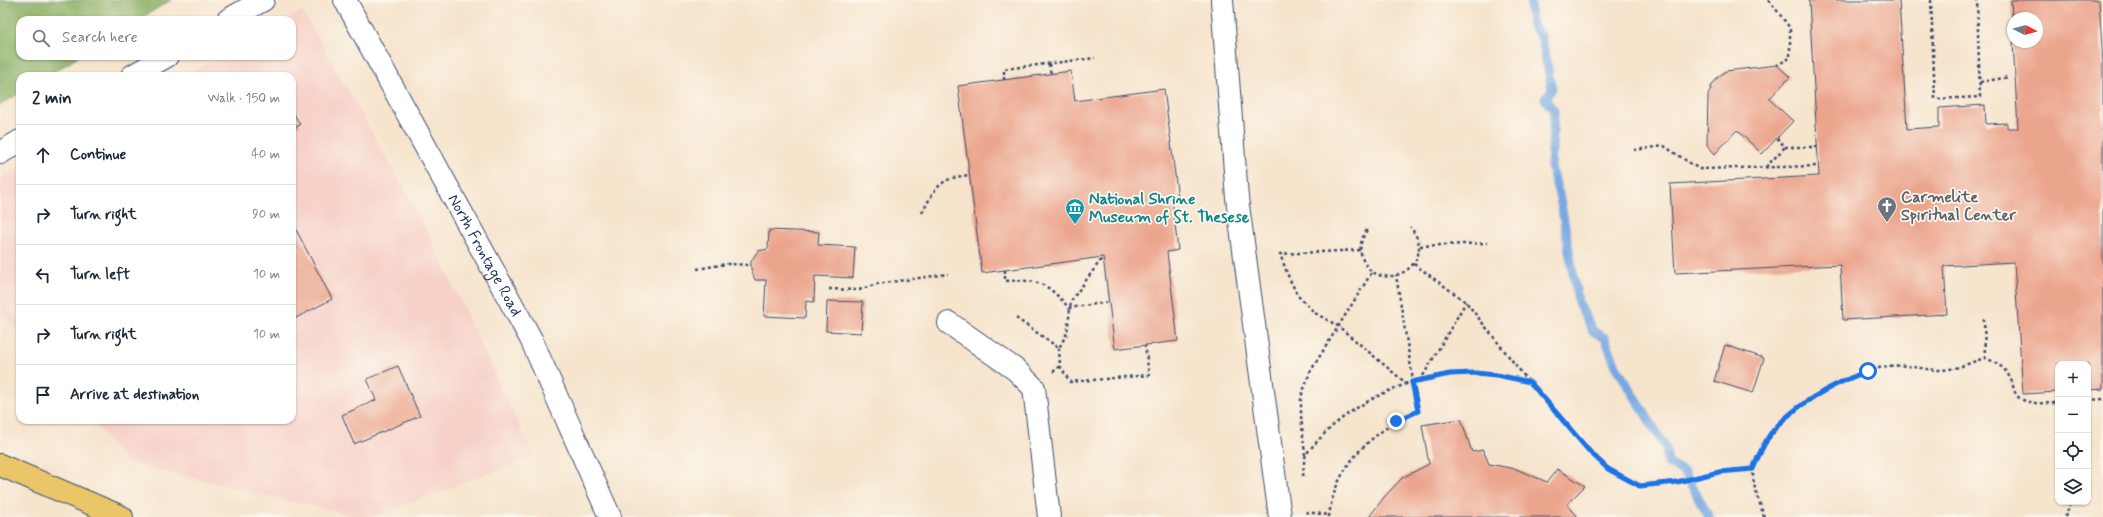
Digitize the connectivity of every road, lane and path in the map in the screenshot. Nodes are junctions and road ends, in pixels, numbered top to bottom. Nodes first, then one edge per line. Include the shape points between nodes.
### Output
1 (262, 0) edge
2 (345, 0) edge
3 (1222, 0) edge
4 (1769, 0) edge
5 (1931, 0) edge
6 (1977, 0) edge
7 (235, 16) edge
8 (1095, 58) dead end
9 (160, 60) edge
10 (1050, 64) junction
11 (1777, 66) dead end
12 (139, 72) edge
13 (1051, 74) dead end
14 (2009, 77) dead end
15 (1004, 80) dead end
16 (1980, 82) junction
17 (1777, 138) dead end
18 (16, 143) edge
19 (1785, 147) junction
20 (1817, 147) dead end
21 (1634, 150) dead end
22 (0, 153) edge
23 (1818, 166) dead end
24 (1766, 167) junction
25 (970, 175) dead end
26 (922, 213) dead end
27 (1410, 227) dead end
28 (1367, 230) dead end
29 (1487, 243) dead end
30 (1420, 246) junction
31 (1360, 250) junction
32 (1103, 258) dead end
33 (1414, 264) junction
34 (752, 265) dead end
35 (697, 269) dead end
36 (1005, 270) dead end
37 (1372, 272) junction
38 (948, 274) dead end
39 (1396, 275) junction
40 (830, 289) dead end
41 (1109, 302) dead end
42 (1466, 302) junction
43 (1069, 308) junction
44 (1016, 318) dead end
45 (1984, 319) dead end
46 (949, 323) dead end
47 (1338, 326) junction
48 (1145, 345) dead end
49 (1059, 348) junction
50 (1985, 358) junction
51 (1420, 381) junction
52 (1412, 382) junction
53 (1530, 382) junction
54 (1408, 384) junction
55 (2103, 399) edge
56 (2091, 400) edge
57 (2055, 403) edge
58 (1306, 456) junction
59 (0, 465) edge
60 (1753, 469) junction
61 (1302, 484) dead end
62 (2070, 505) edge
63 (1289, 514) edge
64 (1329, 516) edge
65 (122, 517) edge
66 (610, 517) edge
67 (1049, 517) edge
68 (1764, 517) edge
69 (2065, 517) edge

1 - 7 street
2 - 66 street, North Frontage Road via 532,339
3 - 63 street via 1237,198
4 - 11 path via 1790,28 1790,58
5 - 16 path via 1935,99 1980,97
6 - 16 path
8 - 10 path
9 - 12 street
10 - 13 path
10 - 15 path via 1004,69
14 - 16 path
17 - 19 path
18 - 22 street
19 - 20 path
19 - 24 path
21 - 24 path via 1664,146 1699,169
23 - 24 path
25 - 26 path via 954,176 942,181
27 - 30 path
28 - 31 path via 1361,240
29 - 30 path
30 - 33 path
31 - 37 path
31 - 47 path via 1280,254 1298,296 1315,313
32 - 43 path via 1070,301
33 - 39 path
33 - 42 path
34 - 35 path via 727,264
36 - 43 path via 1005,281 1029,280 1045,286 1059,296
37 - 39 path via 1380,276
37 - 47 path
38 - 40 path via 877,284 860,290
39 - 52 path
41 - 43 path
42 - 51 path
42 - 53 path
43 - 49 path via 1067,333
44 - 49 path
45 - 50 path
46 - 67 street via 1016,370 1034,388
47 - 54 path
47 - 58 path via 1310,372 1301,397
48 - 49 path via 1149,375 1070,382 1060,366
50 - 57 path via 1998,363 2006,370 2016,394 2024,400
50 - 60 path via 1950,369 1891,366 1850,378 1813,398 1784,420 1764,443
51 - 52 path
51 - 53 path via 1450,374 1475,373
52 - 54 path
52 - 64 path via 1418,411 1396,421 1368,440 1346,468 1334,494
53 - 60 path via 1590,452 1608,469 1640,486 1677,482 1719,472
54 - 58 path via 1386,392 1341,420 1324,434
55 - 56 path
58 - 61 path
59 - 65 highway
60 - 68 path via 1754,486
62 - 69 path
63 - 64 path

